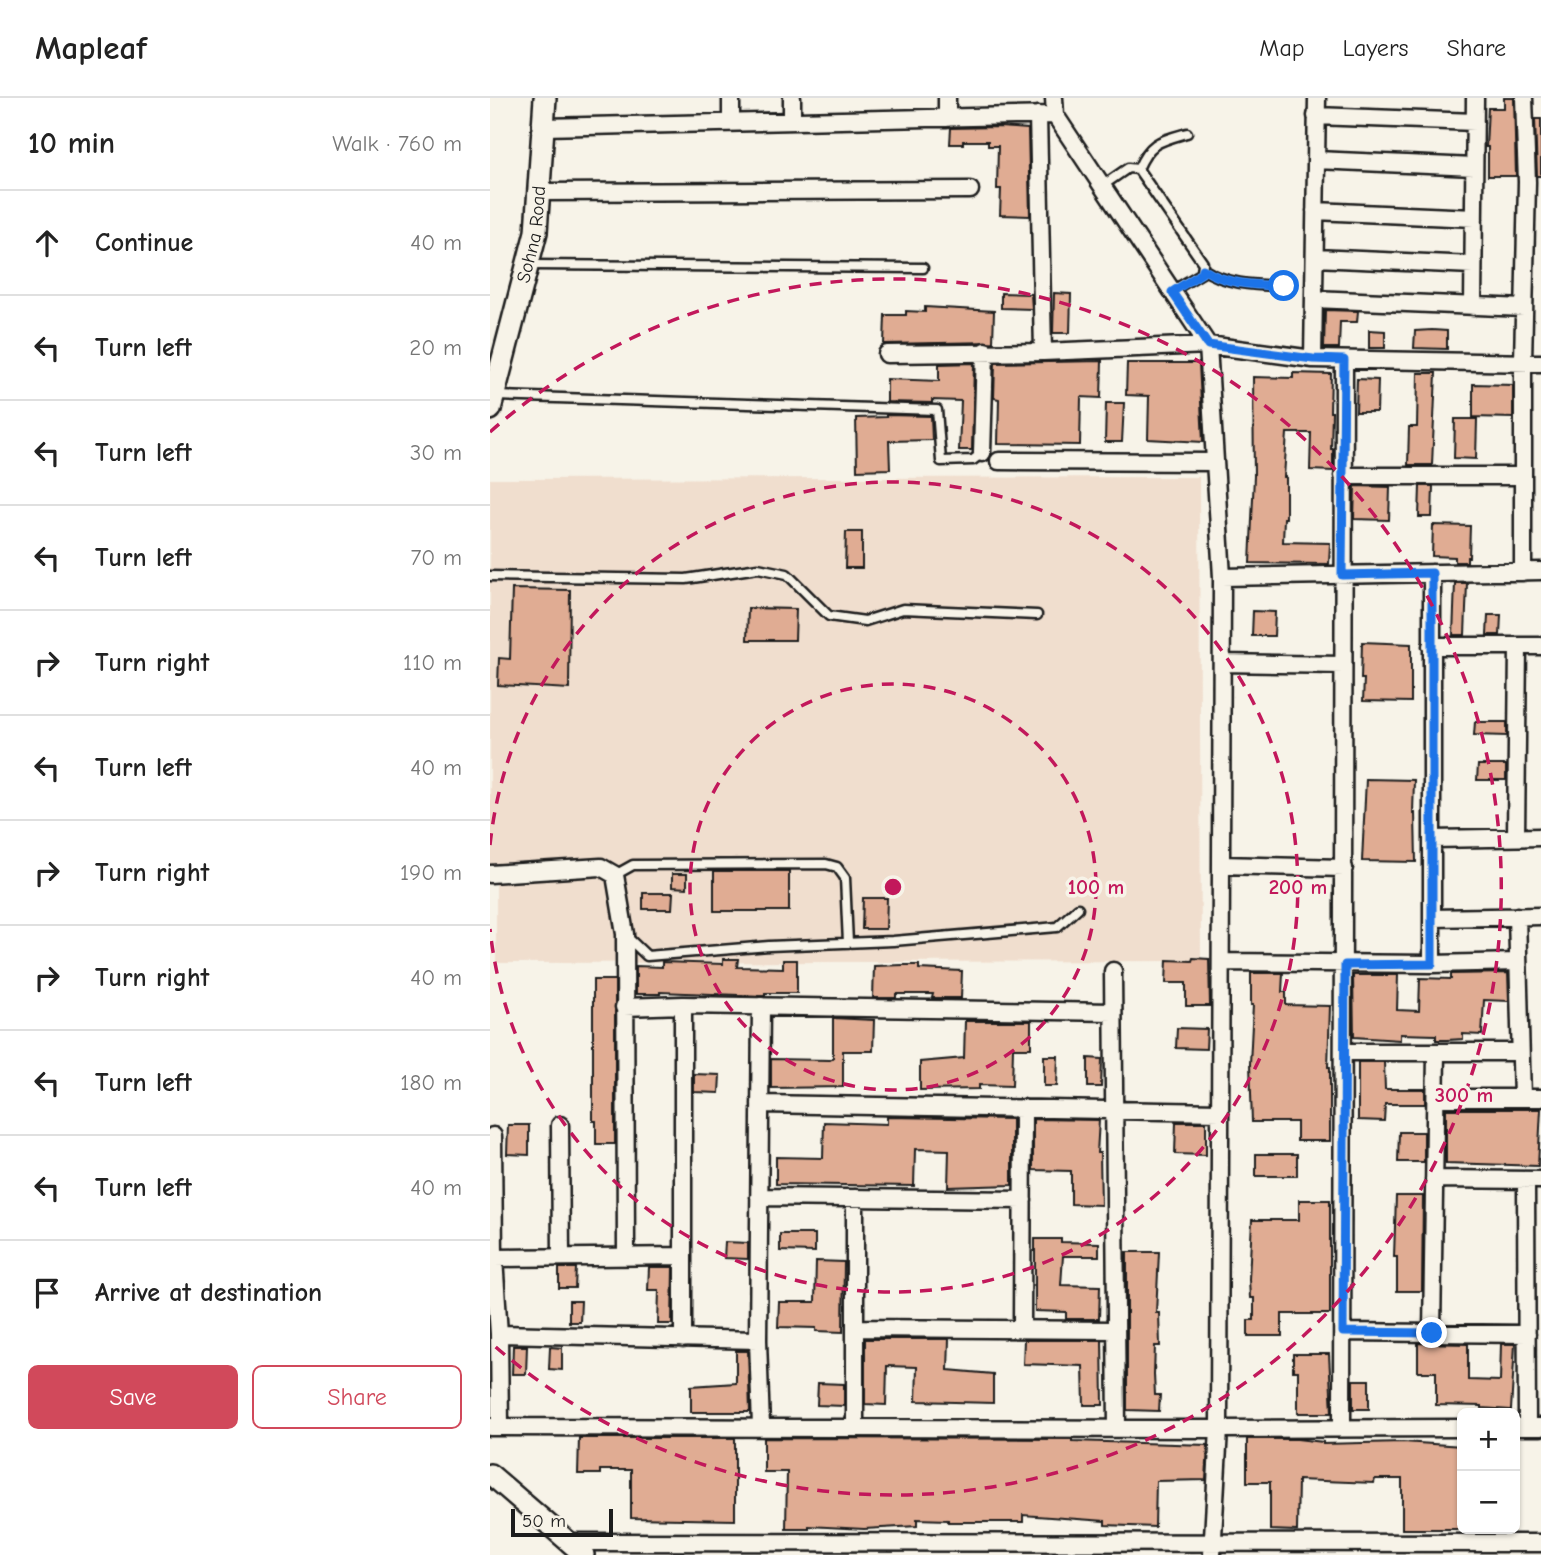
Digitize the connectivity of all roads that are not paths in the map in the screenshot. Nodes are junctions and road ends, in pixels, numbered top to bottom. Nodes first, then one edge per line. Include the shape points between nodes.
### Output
1 (545, 98) edge
2 (731, 98) edge
3 (792, 98) edge
4 (947, 98) edge
5 (1054, 98) edge
6 (1317, 98) edge
7 (1475, 98) edge
8 (1524, 98) edge
9 (1055, 115) junction
10 (1038, 116) junction
11 (1317, 116) junction
12 (947, 118) junction
13 (792, 121) junction
14 (731, 122) junction
15 (1475, 122) junction
16 (544, 127) junction
17 (1187, 133) dead end
18 (1534, 136) edge
19 (1316, 160) junction
20 (1474, 167) junction
21 (1138, 170) junction
22 (1534, 182) edge
23 (1102, 186) junction
24 (970, 190) dead end
25 (540, 192) junction
26 (1315, 211) junction
27 (1474, 218) junction
28 (1315, 258) junction
29 (527, 265) junction
30 (1473, 265) junction
31 (923, 268) dead end
32 (1203, 269) junction
33 (1284, 286) dead end
34 (1172, 292) junction
35 (1314, 299) junction
36 (1473, 307) junction
37 (1524, 308) junction
38 (1208, 345) junction
39 (985, 351) junction
40 (1043, 352) junction
41 (887, 354) dead end
42 (1313, 359) junction
43 (1344, 360) junction
44 (1523, 362) junction
45 (1541, 363) edge
46 (491, 401) edge
47 (982, 453) joint
48 (999, 461) dead end
49 (1215, 462) junction
50 (1343, 476) junction
51 (1523, 476) junction
52 (1541, 571) edge
53 (1523, 572) junction
54 (1432, 573) junction
55 (1342, 575) junction
56 (490, 576) edge
57 (1222, 577) junction
58 (1037, 615) dead end
59 (1431, 646) junction
60 (1518, 646) junction
61 (1541, 646) edge
62 (1222, 663) junction
63 (1343, 665) junction
64 (1541, 836) edge
65 (1516, 837) junction
66 (1432, 839) junction
67 (1221, 865) junction
68 (1344, 868) junction
69 (490, 874) edge
70 (614, 875) junction
71 (1078, 908) dead end
72 (1517, 916) junction
73 (1541, 916) edge
74 (1432, 918) junction
75 (625, 934) junction
76 (848, 943) junction
77 (1221, 962) junction
78 (1518, 962) junction
79 (1432, 964) junction
80 (1345, 965) junction
81 (1113, 971) dead end
82 (682, 1006) junction
83 (761, 1006) junction
84 (624, 1007) junction
85 (1113, 1012) junction
86 (1344, 1052) junction
87 (1436, 1052) junction
88 (1520, 1052) junction
89 (1436, 1098) junction
90 (1521, 1098) junction
91 (1541, 1098) edge
92 (760, 1104) junction
93 (1023, 1108) junction
94 (1114, 1109) junction
95 (1220, 1112) junction
96 (560, 1125) dead end
97 (493, 1136) dead end
98 (1434, 1179) junction
99 (1533, 1180) edge
100 (759, 1197) junction
101 (855, 1198) junction
102 (1023, 1200) junction
103 (626, 1256) junction
104 (683, 1256) junction
105 (561, 1257) junction
106 (494, 1258) junction
107 (855, 1328) junction
108 (1022, 1329) junction
109 (1116, 1330) junction
110 (1343, 1332) junction
111 (1432, 1333) junction
112 (499, 1334) junction
113 (1527, 1334) junction
114 (683, 1339) junction
115 (758, 1340) junction
116 (495, 1427) edge
117 (761, 1427) junction
118 (1528, 1427) edge
119 (855, 1428) junction
120 (1457, 1428) edge
121 (1117, 1429) junction
122 (1219, 1429) junction
123 (1342, 1429) junction
124 (490, 1474) edge
125 (1541, 1542) edge
126 (577, 1549) edge
127 (1213, 1549) edge

1 - 16 main road, Sohna Road
2 - 14 street
3 - 13 street
4 - 12 street
5 - 9 street
6 - 11 street
7 - 15 street
8 - 18 street
9 - 10 street
9 - 23 street
10 - 12 street
10 - 40 street
11 - 15 street
11 - 19 street
12 - 13 street
13 - 14 street
14 - 16 street
15 - 20 street
16 - 25 main road, Sohna Road
17 - 21 lane via 1159,141
18 - 22 street
19 - 20 street
19 - 26 street
20 - 27 street
21 - 23 lane via 1128,168
21 - 32 lane
22 - 37 street
23 - 34 street
24 - 25 street
25 - 29 main road, Sohna Road
26 - 27 street
26 - 28 street
27 - 30 street
28 - 30 street
28 - 35 street
29 - 31 lane
29 - 46 main road, Sohna Road
30 - 36 street
32 - 33 lane via 1230,281
32 - 34 lane
34 - 38 street
35 - 36 street
35 - 42 street
36 - 37 street
37 - 44 street
38 - 40 street
38 - 42 street
38 - 49 street
39 - 40 street
39 - 41 street
39 - 47 street
42 - 43 street
43 - 44 street
43 - 50 street
44 - 45 street
44 - 51 street
46 - 47 lane via 937,410 941,461 973,460
48 - 49 street
49 - 57 street
50 - 51 street
50 - 55 street
51 - 53 street
52 - 53 street
53 - 54 street
54 - 55 street
54 - 59 street
55 - 57 street
55 - 63 street
56 - 58 lane via 686,579 758,568 788,574 828,616 865,621 903,608
57 - 62 street
59 - 60 street
59 - 66 street
60 - 61 street
60 - 65 street
62 - 63 street
62 - 67 street
63 - 68 street
64 - 65 street
65 - 66 street
66 - 74 street
67 - 68 street
67 - 77 street
68 - 80 street
69 - 70 street via 601,867
70 - 75 street
70 - 76 lane via 633,865 837,867 845,878
71 - 76 lane via 1057,927
72 - 73 street
72 - 74 street
72 - 78 street
74 - 79 street
75 - 76 lane via 647,956
75 - 84 street
77 - 80 street
77 - 95 street
78 - 79 street
78 - 88 street
79 - 80 street
80 - 86 street
81 - 85 street
82 - 83 street
82 - 84 street
82 - 104 street
83 - 85 street
83 - 92 street
84 - 103 street
85 - 94 street
86 - 87 street
86 - 110 street
87 - 88 street
87 - 89 street
88 - 90 street
89 - 90 street
89 - 98 street
90 - 91 street
92 - 93 street
92 - 100 street
93 - 94 street
93 - 102 street
94 - 95 street
94 - 109 street
95 - 122 street
96 - 105 street
97 - 106 street
98 - 99 street
98 - 111 street
99 - 113 street
100 - 101 street
100 - 115 street
101 - 102 street
101 - 107 street
102 - 108 street
103 - 104 street
103 - 105 street
104 - 114 street
105 - 106 street
106 - 112 street
107 - 108 street
107 - 119 street
108 - 109 street
109 - 121 street
110 - 111 street
110 - 123 street
111 - 113 street
112 - 114 street
112 - 116 street
113 - 118 street
114 - 115 street
115 - 117 street
116 - 117 street
117 - 119 street
119 - 121 street
120 - 123 street
121 - 122 street
122 - 123 street
122 - 127 street
124 - 126 street
125 - 127 street
126 - 127 street

